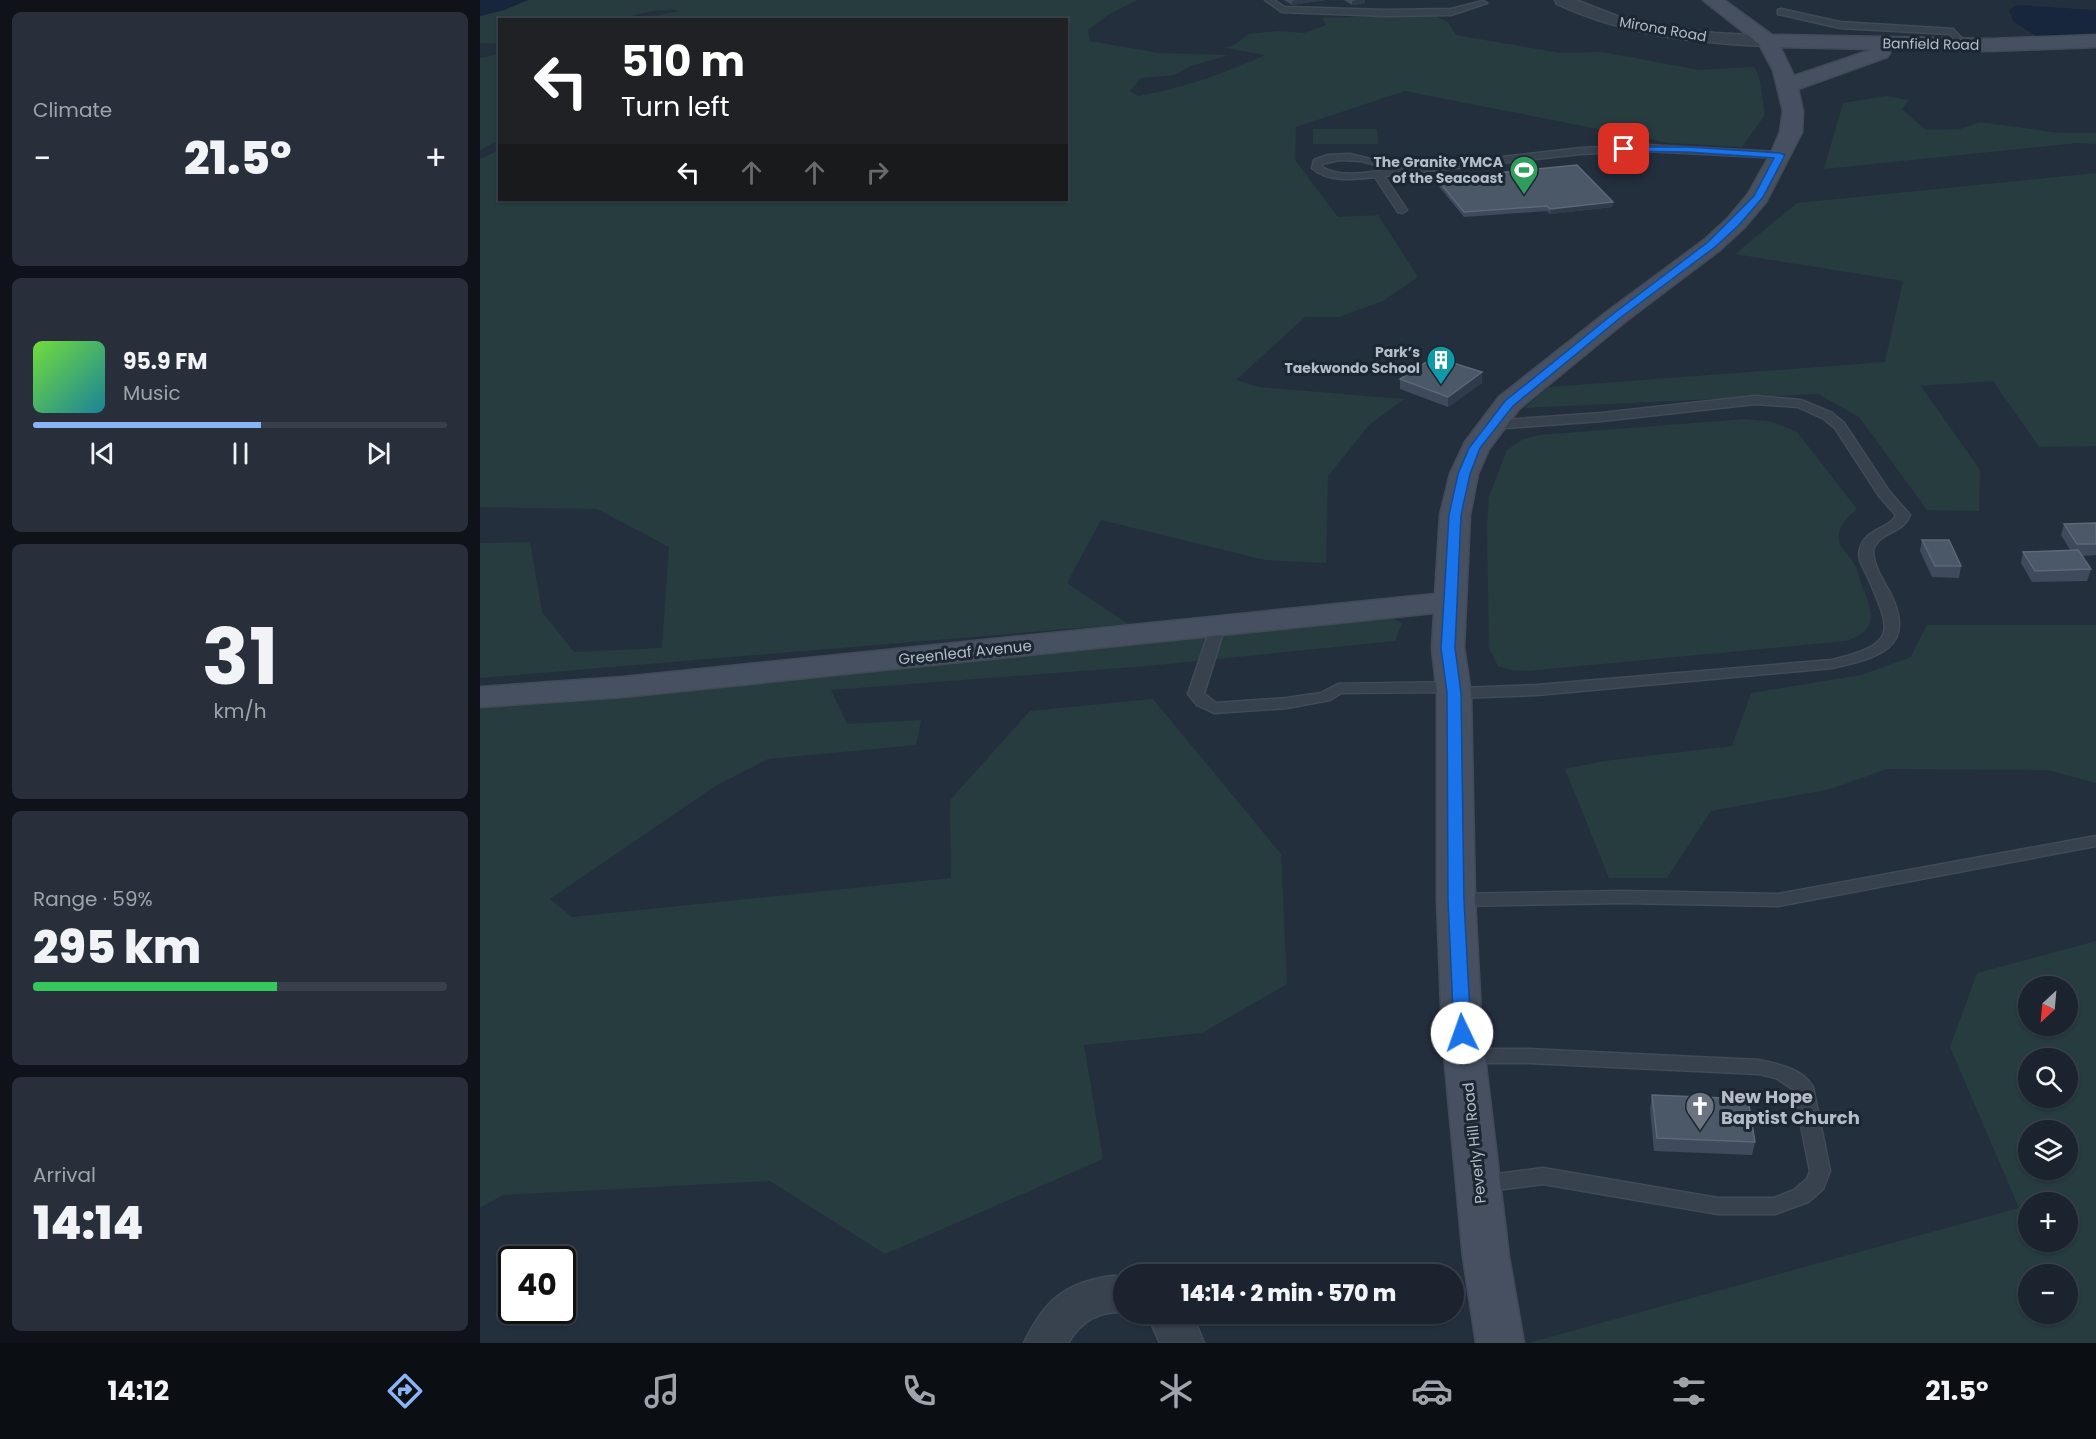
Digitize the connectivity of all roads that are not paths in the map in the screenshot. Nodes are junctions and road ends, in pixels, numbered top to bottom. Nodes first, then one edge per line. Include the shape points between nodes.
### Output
1 (1269, 0) edge
2 (1563, 0) edge
3 (1712, 0) edge
4 (1483, 3) dead end
5 (1781, 12) dead end
6 (1767, 41) junction
7 (2096, 41) edge
8 (1920, 44) junction
9 (1965, 45) junction
10 (1789, 85) junction
11 (1780, 155) junction
12 (1405, 170) junction
13 (1377, 173) junction
14 (1402, 210) dead end
15 (1491, 425) junction
16 (1449, 602) junction
17 (1218, 626) junction
18 (1454, 690) junction
19 (480, 697) edge
20 (2096, 841) edge
21 (1456, 900) junction
22 (1465, 1056) junction
23 (1478, 1185) junction
24 (1113, 1293) edge
25 (1175, 1324) edge
26 (1046, 1343) edge
27 (1182, 1343) edge
28 (1500, 1343) edge

1 - 4 lane via 1282,9 1386,13 1451,12
2 - 6 street, Mirona Road via 1632,25 1702,37
3 - 6 street, Peverly Hill Road
5 - 9 lane via 1840,25 1942,30 1953,32
6 - 8 street, Banfield Road
6 - 10 street, Peverly Hill Road
7 - 9 street, Banfield Road
8 - 9 street, Banfield Road
8 - 10 street via 1864,57
10 - 11 street, Peverly Hill Road via 1791,132
11 - 12 lane via 1646,148
11 - 15 street, Peverly Hill Road via 1758,197 1736,223 1545,373 1509,403
12 - 13 lane
12 - 13 lane via 1345,155 1317,162 1317,168 1337,176
13 - 14 lane
15 - 16 street, Peverly Hill Road via 1464,474 1455,515
15 - 18 lane via 1755,400 1785,401 1817,410 1849,437 1884,494 1903,515 1900,523 1873,537 1867,547 1868,562 1892,612 1892,626 1879,649 1863,657 1832,663 1548,689
16 - 17 street, Greenleaf Avenue
16 - 18 street, Peverly Hill Road via 1448,648
17 - 18 lane via 1196,694 1214,708 1287,703 1325,697 1338,689
17 - 19 street, Greenleaf Avenue via 623,687
18 - 21 street, Peverly Hill Road
20 - 21 lane via 1778,900
21 - 22 street, Peverly Hill Road
22 - 23 street, Peverly Hill Road
22 - 23 lane via 1529,1056 1779,1071 1803,1087 1820,1171 1816,1183 1801,1196 1775,1206 1718,1206 1543,1176
23 - 28 street, Peverly Hill Road
24 - 26 street via 1081,1302 1063,1314 1050,1330
25 - 27 street

